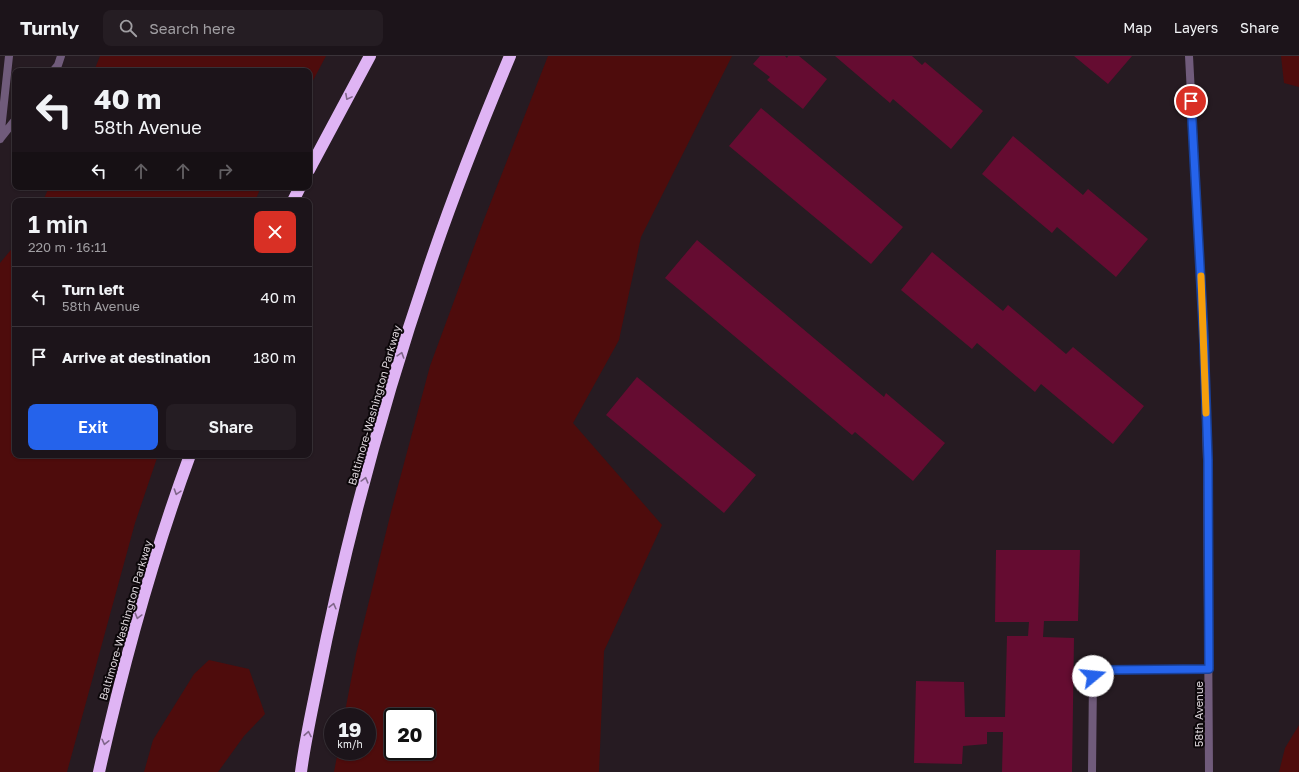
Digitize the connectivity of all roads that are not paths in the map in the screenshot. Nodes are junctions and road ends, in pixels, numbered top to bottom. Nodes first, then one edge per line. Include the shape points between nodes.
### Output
1 (9, 56) edge
2 (61, 56) edge
3 (370, 56) edge
4 (510, 56) edge
5 (1189, 56) edge
6 (56, 68) edge
7 (12, 124) edge
8 (0, 139) edge
9 (312, 164) edge
10 (189, 458) edge
11 (1209, 669) junction
12 (99, 772) edge
13 (301, 772) edge
14 (1092, 772) edge
15 (1209, 772) edge

1 - 8 street
2 - 6 street
3 -> 9 highway
13 -> 4 highway, Baltimore-Washington Parkway via 330,620 387,400 430,266
5 - 11 street, 58th Avenue via 1208,460
7 - 8 street
10 -> 12 highway, Baltimore-Washington Parkway via 146,586
11 - 14 street via 1104,670 1093,676
11 - 15 street, 58th Avenue

